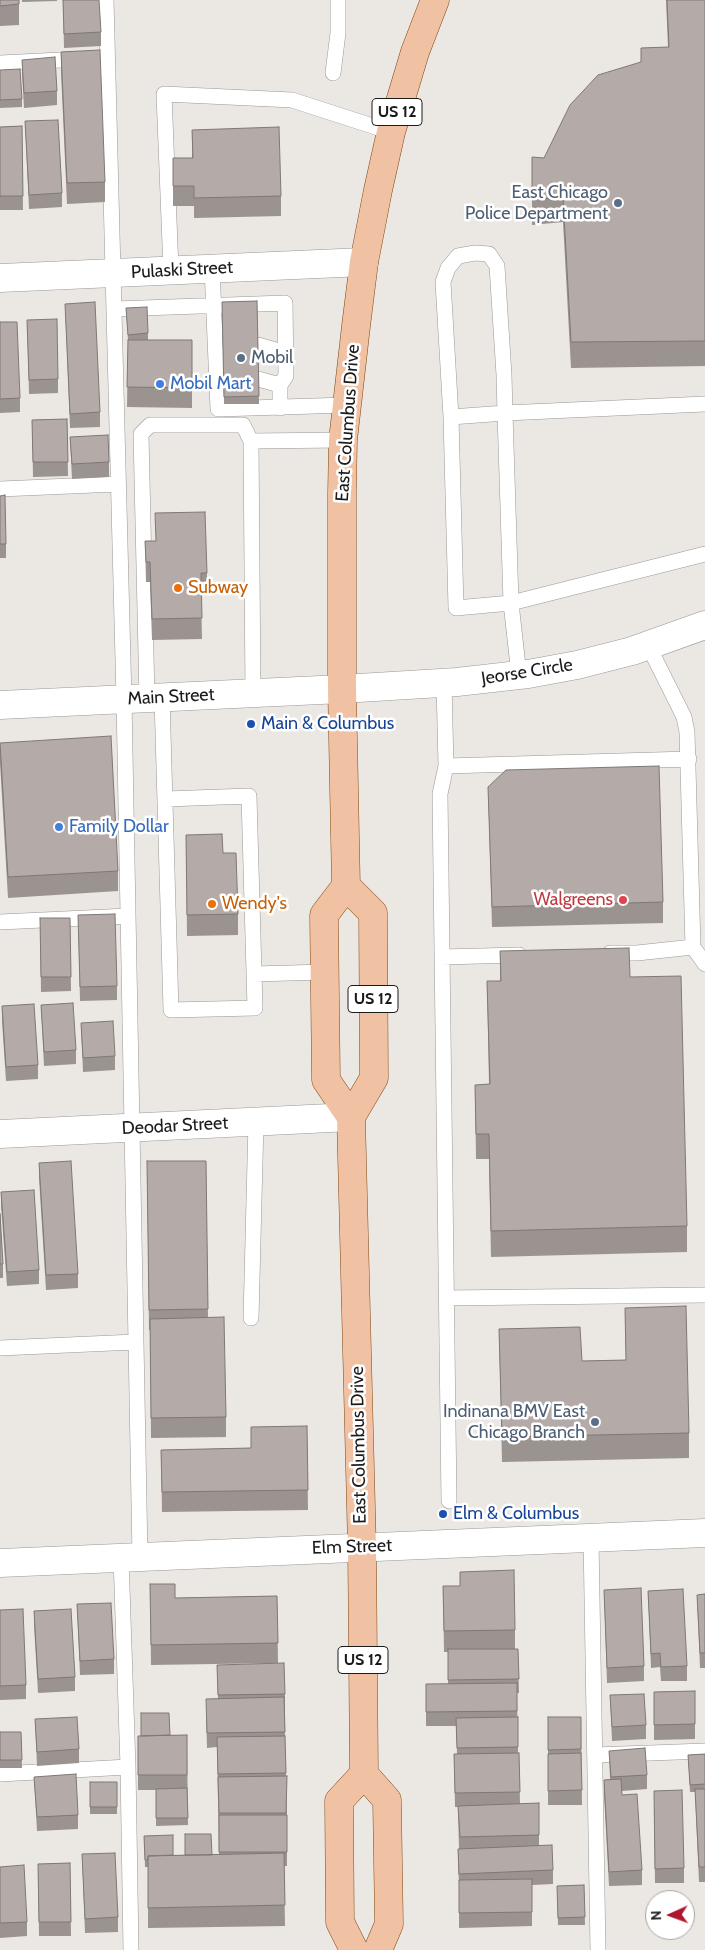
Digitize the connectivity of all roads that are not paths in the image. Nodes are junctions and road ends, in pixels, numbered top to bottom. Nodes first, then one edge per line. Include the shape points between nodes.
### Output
1 (106, 0) edge
2 (338, 0) edge
3 (435, 0) edge
4 (107, 58) junction
5 (0, 63) edge
6 (333, 73) dead end
7 (391, 132) junction
8 (364, 262) junction
9 (212, 268) junction
10 (171, 270) junction
11 (113, 273) junction
12 (0, 278) edge
13 (214, 304) junction
14 (114, 309) junction
15 (258, 344) edge
16 (286, 353) junction
17 (258, 379) edge
18 (280, 385) junction
19 (705, 404) edge
20 (347, 405) junction
21 (280, 408) junction
22 (505, 413) junction
23 (451, 417) junction
24 (343, 440) junction
25 (251, 441) junction
26 (118, 484) junction
27 (0, 489) edge
28 (705, 554) edge
29 (511, 603) junction
30 (705, 625) edge
31 (648, 645) junction
32 (519, 675) junction
33 (444, 683) junction
34 (342, 689) junction
35 (253, 694) junction
36 (144, 699) junction
37 (0, 706) edge
38 (689, 759) junction
39 (446, 766) junction
40 (166, 799) junction
41 (346, 886) junction
42 (128, 916) junction
43 (0, 922) edge
44 (693, 947) junction
45 (598, 953) edge
46 (530, 955) edge
47 (442, 957) junction
48 (705, 964) edge
49 (325, 972) junction
50 (254, 974) junction
51 (351, 1117) junction
52 (256, 1122) junction
53 (132, 1128) junction
54 (0, 1134) edge
55 (705, 1295) edge
56 (446, 1298) junction
57 (251, 1318) dead end
58 (135, 1342) junction
59 (0, 1348) edge
60 (449, 1501) dead end
61 (705, 1534) edge
62 (591, 1538) junction
63 (362, 1547) junction
64 (131, 1556) junction
65 (0, 1563) edge
66 (705, 1751) edge
67 (595, 1755) junction
68 (128, 1767) junction
69 (0, 1774) edge
70 (364, 1774) junction
71 (131, 1950) edge
72 (354, 1950) edge
73 (378, 1950) edge
74 (598, 1950) edge

1 - 4 lane
2 - 6 lane
3 - 7 main road, East Columbus Drive / US 12 via 415,52
4 - 5 lane
4 - 11 lane
7 - 8 main road, East Columbus Drive / US 12
7 - 10 lane via 292,100 164,94
8 - 9 street, Pulaski Street
8 - 20 main road, East Columbus Drive / US 12
9 - 10 street, Pulaski Street
9 - 13 lane
10 - 11 street, Pulaski Street
11 - 12 street, Pulaski Street
11 - 14 lane
13 - 14 lane
13 - 16 lane via 285,303
13 - 21 lane via 219,334 218,410
14 - 26 lane
15 - 16 lane
16 - 18 lane via 286,376
17 - 18 lane
18 - 21 lane
19 - 22 lane
20 - 21 lane
20 - 24 main road, East Columbus Drive / US 12
22 - 23 lane
22 - 23 lane via 498,266 489,254 476,253 458,256 448,268 444,282
22 - 29 lane
23 - 29 lane via 456,608
24 - 25 lane
24 - 34 main road, East Columbus Drive / US 12
25 - 35 lane
25 - 36 lane via 243,425 150,425 141,434
26 - 27 lane
26 - 36 lane
28 - 29 lane
29 - 32 lane
30 - 31 street, Jeorse Circle
31 - 32 street, Jeorse Circle via 577,665
31 - 38 lane via 684,717
32 - 33 street, Jeorse Circle
33 - 34 street, Jeorse Circle
33 - 39 lane
34 - 35 street, Main Street
34 - 41 main road, East Columbus Drive / US 12
35 - 36 street, Main Street
36 - 37 street, Main Street
36 - 40 lane
36 - 42 lane
38 - 39 lane
38 - 44 lane
39 - 47 lane via 440,794
40 - 50 lane via 249,796
40 - 50 lane via 171,1010 255,1008
41 - 49 main road, US 12 via 324,915
41 - 51 main road, US 12 via 373,913 374,1078
42 - 43 lane
42 - 53 lane
44 - 45 lane
44 - 48 lane
46 - 47 lane
47 - 56 lane
49 - 50 lane
49 - 51 main road, US 12 via 326,1080
51 - 52 street, Deodar Street
51 - 63 main road, East Columbus Drive / US 12
52 - 53 street, Deodar Street
52 - 57 lane
53 - 54 street, Deodar Street
53 - 58 lane
55 - 56 lane
56 - 60 lane
58 - 59 lane
58 - 64 lane
61 - 62 street, Elm Street
62 - 63 street, Elm Street
62 - 67 lane
63 - 64 street, Elm Street
63 - 70 main road, East Columbus Drive / US 12
64 - 65 street, Elm Street
64 - 68 lane
66 - 67 lane
67 - 74 lane
68 - 69 lane
68 - 71 lane
70 - 72 main road via 339,1801 340,1922
70 - 73 main road via 387,1800 389,1924

